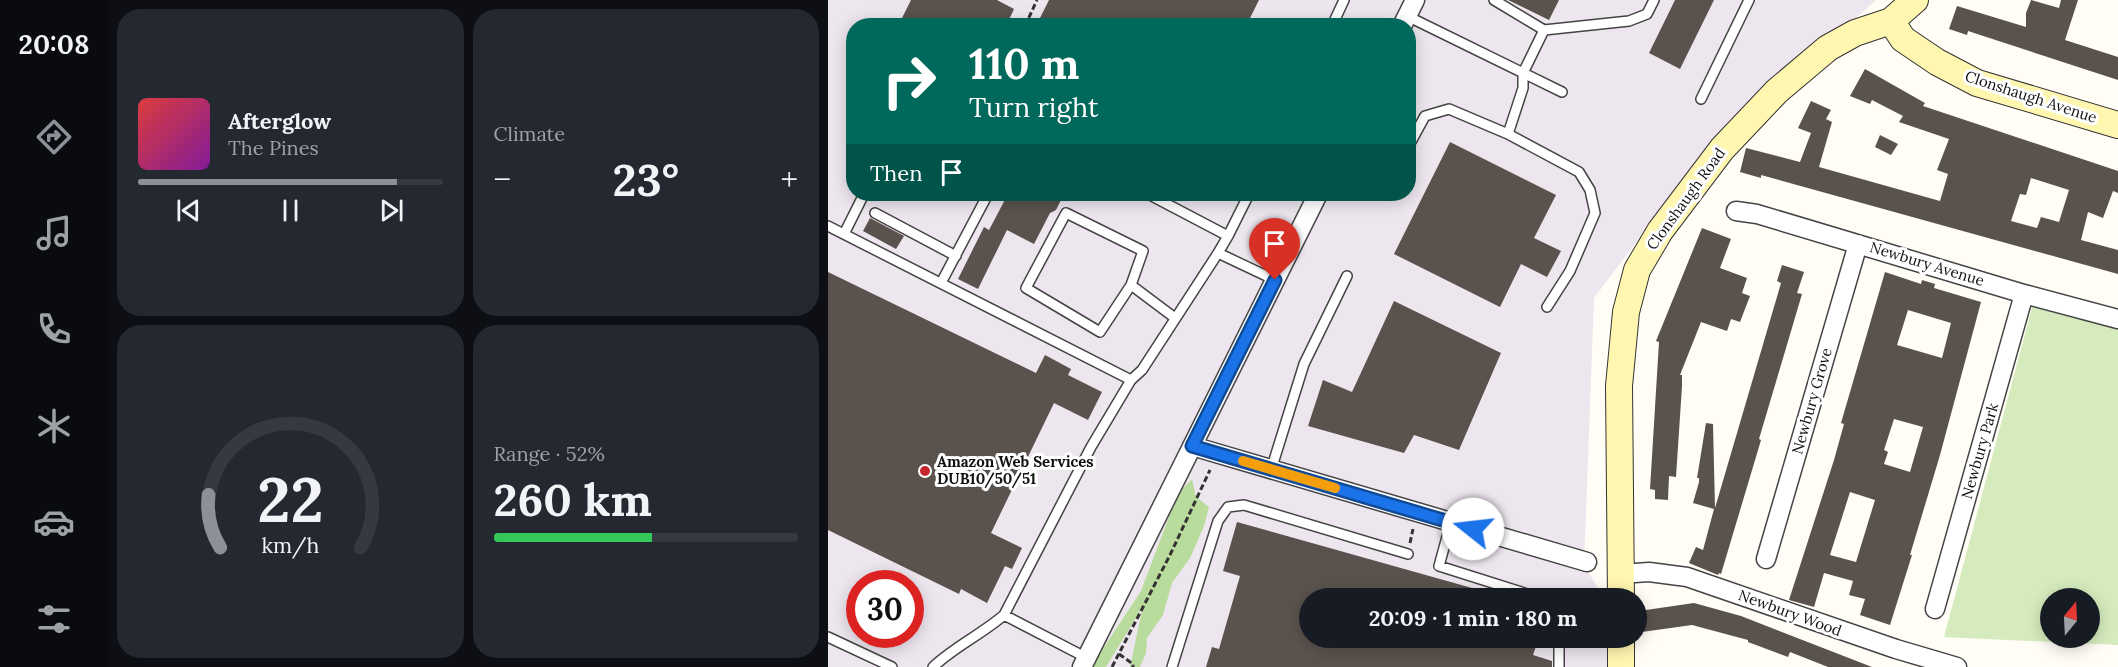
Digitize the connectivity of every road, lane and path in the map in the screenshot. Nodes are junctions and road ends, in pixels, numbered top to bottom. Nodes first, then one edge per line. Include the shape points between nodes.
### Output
1 (1036, 0) edge
2 (1344, 0) edge
3 (1494, 0) edge
4 (1654, 0) edge
5 (1749, 0) edge
6 (1915, 0) edge
7 (1028, 18) edge
8 (1336, 18) edge
9 (1416, 18) edge
10 (1891, 21) junction
11 (1544, 30) junction
12 (1523, 73) junction
13 (1562, 92) dead end
14 (1701, 99) dead end
15 (2118, 125) edge
16 (1416, 132) edge
17 (1508, 134) junction
18 (860, 201) edge
19 (984, 201) edge
20 (1161, 201) edge
21 (1245, 201) edge
22 (1314, 201) edge
23 (1736, 211) dead end
24 (874, 213) dead end
25 (828, 226) edge
26 (844, 234) junction
27 (1227, 236) junction
28 (1858, 244) junction
29 (1218, 253) junction
30 (956, 256) junction
31 (1347, 276) dead end
32 (1275, 280) junction
33 (941, 284) junction
34 (1131, 285) junction
35 (2024, 294) junction
36 (1547, 308) dead end
37 (1175, 318) junction
38 (2118, 319) edge
39 (1131, 380) junction
40 (1192, 446) junction
41 (1218, 453) junction
42 (1271, 470) junction
43 (1418, 513) junction
44 (1451, 522) junction
45 (1408, 554) joint
46 (1766, 559) dead end
47 (1587, 562) dead end
48 (1620, 586) edge
49 (1508, 588) edge
50 (1935, 609) dead end
51 (1004, 615) junction
52 (828, 637) edge
53 (1559, 648) edge
54 (1621, 648) edge
55 (1119, 654) junction
56 (1085, 662) edge
57 (892, 667) edge
58 (933, 667) edge
59 (1112, 667) edge
60 (1133, 667) edge
61 (1172, 667) edge
62 (1559, 667) edge
63 (1622, 667) edge
64 (1957, 667) edge

1 - 7 path
2 - 8 lane
3 - 11 lane
4 - 11 lane via 1647,14 1629,21
5 - 14 lane
6 - 10 street, Clonshaugh Road
9 - 12 lane
10 - 15 street, Clonshaugh Avenue via 1903,39 1977,83
10 - 48 street, Clonshaugh Road via 1855,33 1828,48 1777,91 1722,149 1660,231 1637,270 1626,312 1619,386
11 - 12 lane
12 - 13 lane
12 - 17 lane via 1523,88
16 - 17 lane via 1425,116 1449,109
17 - 36 lane via 1579,172 1590,190 1595,213 1588,233
18 - 26 lane
19 - 30 lane
20 - 27 lane
21 - 27 lane
22 - 32 street
23 - 28 street, Newbury Avenue
24 - 30 lane
25 - 26 lane
26 - 33 lane
27 - 29 lane
28 - 35 street, Newbury Avenue
28 - 46 street, Newbury Grove
29 - 32 lane
29 - 37 lane
30 - 33 lane
31 - 42 lane via 1304,364
32 - 40 street
33 - 39 lane
34 - 34 lane via 1143,251 1065,213 1026,288 1100,332
34 - 37 lane
35 - 38 street, Newbury Avenue
35 - 50 street, Newbury Park
37 - 39 lane via 1142,370
39 - 51 lane via 1091,447
40 - 41 street
40 - 56 street
41 - 42 street
41 - 55 path
42 - 43 street
43 - 44 street
43 - 45 path
44 - 47 street
44 - 49 lane via 1439,566
45 - 61 lane via 1244,505 1228,507 1218,521
48 - 64 street, Newbury Wood via 1649,572 1687,577 1896,650
51 - 56 lane
51 - 58 lane
52 - 57 lane
53 - 62 lane
54 - 63 street
55 - 59 path
55 - 60 path

